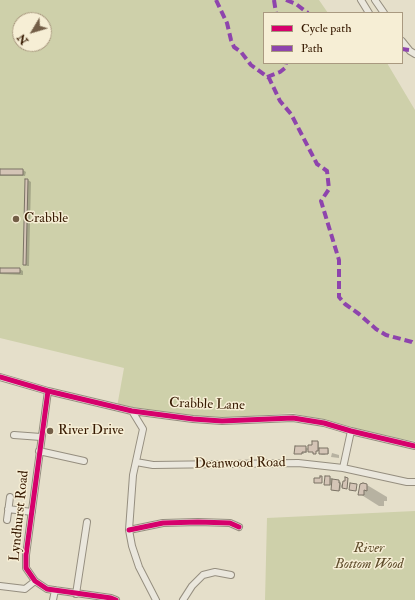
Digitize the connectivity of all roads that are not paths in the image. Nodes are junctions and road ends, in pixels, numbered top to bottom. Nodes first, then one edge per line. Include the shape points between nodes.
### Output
1 (361, 0) edge
2 (375, 0) edge
3 (368, 12) edge
4 (383, 12) edge
5 (403, 42) edge
6 (415, 54) edge
7 (0, 377) edge
8 (48, 391) junction
9 (132, 411) junction
10 (351, 431) junction
11 (14, 435) dead end
12 (41, 437) junction
13 (415, 446) edge
14 (39, 451) junction
15 (84, 461) dead end
16 (136, 462) junction
17 (343, 468) junction
18 (415, 482) edge
19 (10, 497) dead end
20 (8, 509) junction
21 (32, 512) junction
22 (7, 520) dead end
23 (87, 522) dead end
24 (239, 527) dead end
25 (129, 530) junction
26 (231, 575) dead end
27 (35, 581) junction
28 (0, 586) edge
29 (55, 590) junction
30 (76, 594) junction
31 (53, 600) edge
32 (116, 600) edge
33 (156, 600) edge
34 (183, 600) edge

1 - 3 street
2 - 4 street
5 - 6 street
7 - 8 street, Crabble Lane
8 - 9 street, Crabble Lane
8 - 12 street, Lyndhurst Road
9 - 10 street, Crabble Lane via 222,421 293,418
9 - 16 street via 143,429
10 - 13 street, Crabble Lane
10 - 17 street
11 - 12 street
12 - 14 street, Lyndhurst Road
14 - 15 street
14 - 21 street, Lyndhurst Road
16 - 17 street, Deanwood Road via 153,465 298,463
16 - 25 street
17 - 18 street, Deanwood Road
19 - 20 street
20 - 21 street
20 - 22 street
21 - 27 street, Lyndhurst Road via 25,562
23 - 30 street
24 - 25 street via 230,523 198,522 164,523
25 - 33 street via 139,567
26 - 34 street via 215,572 203,575
27 - 28 street via 24,589
27 - 29 street via 47,589
29 - 30 street
29 - 31 street
30 - 32 street

